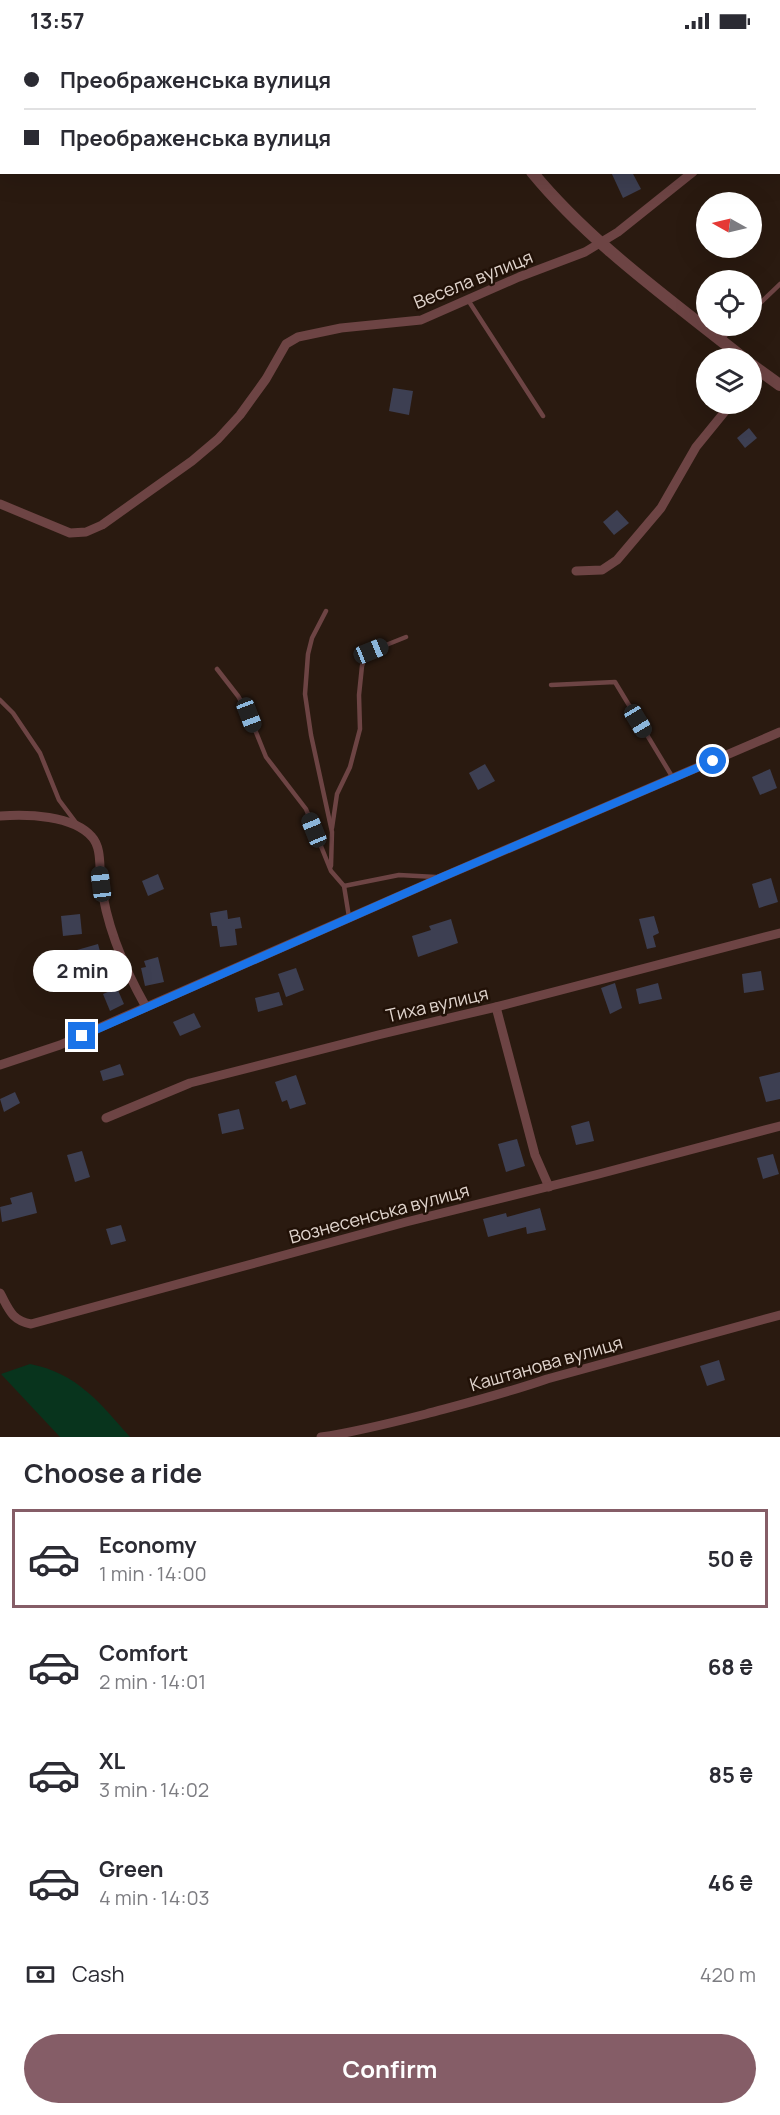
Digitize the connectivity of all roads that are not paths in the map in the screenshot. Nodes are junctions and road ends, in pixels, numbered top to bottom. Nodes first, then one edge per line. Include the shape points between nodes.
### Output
1 (534, 174) edge
2 (690, 174) edge
3 (602, 243) junction
4 (780, 284) edge
5 (467, 299) junction
6 (762, 301) edge
7 (725, 336) edge
8 (720, 340) junction
9 (731, 348) edge
10 (762, 376) edge
11 (780, 385) edge
12 (723, 414) edge
13 (543, 417) dead end
14 (0, 504) edge
15 (576, 571) dead end
16 (326, 611) dead end
17 (406, 637) dead end
18 (217, 669) dead end
19 (551, 685) dead end
20 (0, 700) edge
21 (780, 732) edge
22 (673, 778) junction
23 (0, 816) edge
24 (80, 828) junction
25 (332, 832) junction
26 (330, 871) junction
27 (440, 878) junction
28 (344, 886) junction
29 (349, 918) junction
30 (780, 933) edge
31 (146, 1007) junction
32 (496, 1007) junction
33 (0, 1065) edge
34 (106, 1118) dead end
35 (780, 1126) edge
36 (549, 1187) junction
37 (0, 1293) edge
38 (780, 1315) edge
39 (321, 1437) edge

1 - 3 street
2 - 3 street, Весела вулиця
3 - 5 street, Весела вулиця
3 - 8 street
4 - 6 lane
5 - 13 lane
5 - 14 street, Весела вулиця via 421,320 341,328 298,337 286,344 240,416 218,439 102,525 86,532 70,532
7 - 8 lane
8 - 9 street
10 - 11 street
12 - 15 street via 696,447 661,508 617,560 602,570
16 - 25 lane via 312,638 305,694
17 - 25 lane via 365,657 358,695 360,729 350,767 337,794
18 - 26 lane via 249,715 266,757 306,809
19 - 22 lane via 615,682
20 - 24 lane via 40,753 59,800
21 - 22 street
22 - 27 street
23 - 24 street via 36,815
24 - 31 street via 93,837 98,850 104,905 115,942
25 - 26 lane
26 - 28 lane
27 - 28 lane via 399,875
27 - 29 street
28 - 29 lane
29 - 31 street
30 - 32 street, Тиха вулиця
31 - 33 street via 60,1046
32 - 34 street, Тиха вулиця via 190,1083
32 - 36 street via 535,1155
35 - 36 street, Вознесенська вулиця
36 - 37 street, Вознесенська вулиця via 31,1324 13,1316
38 - 39 street, Каштанова вулиця via 457,1406

